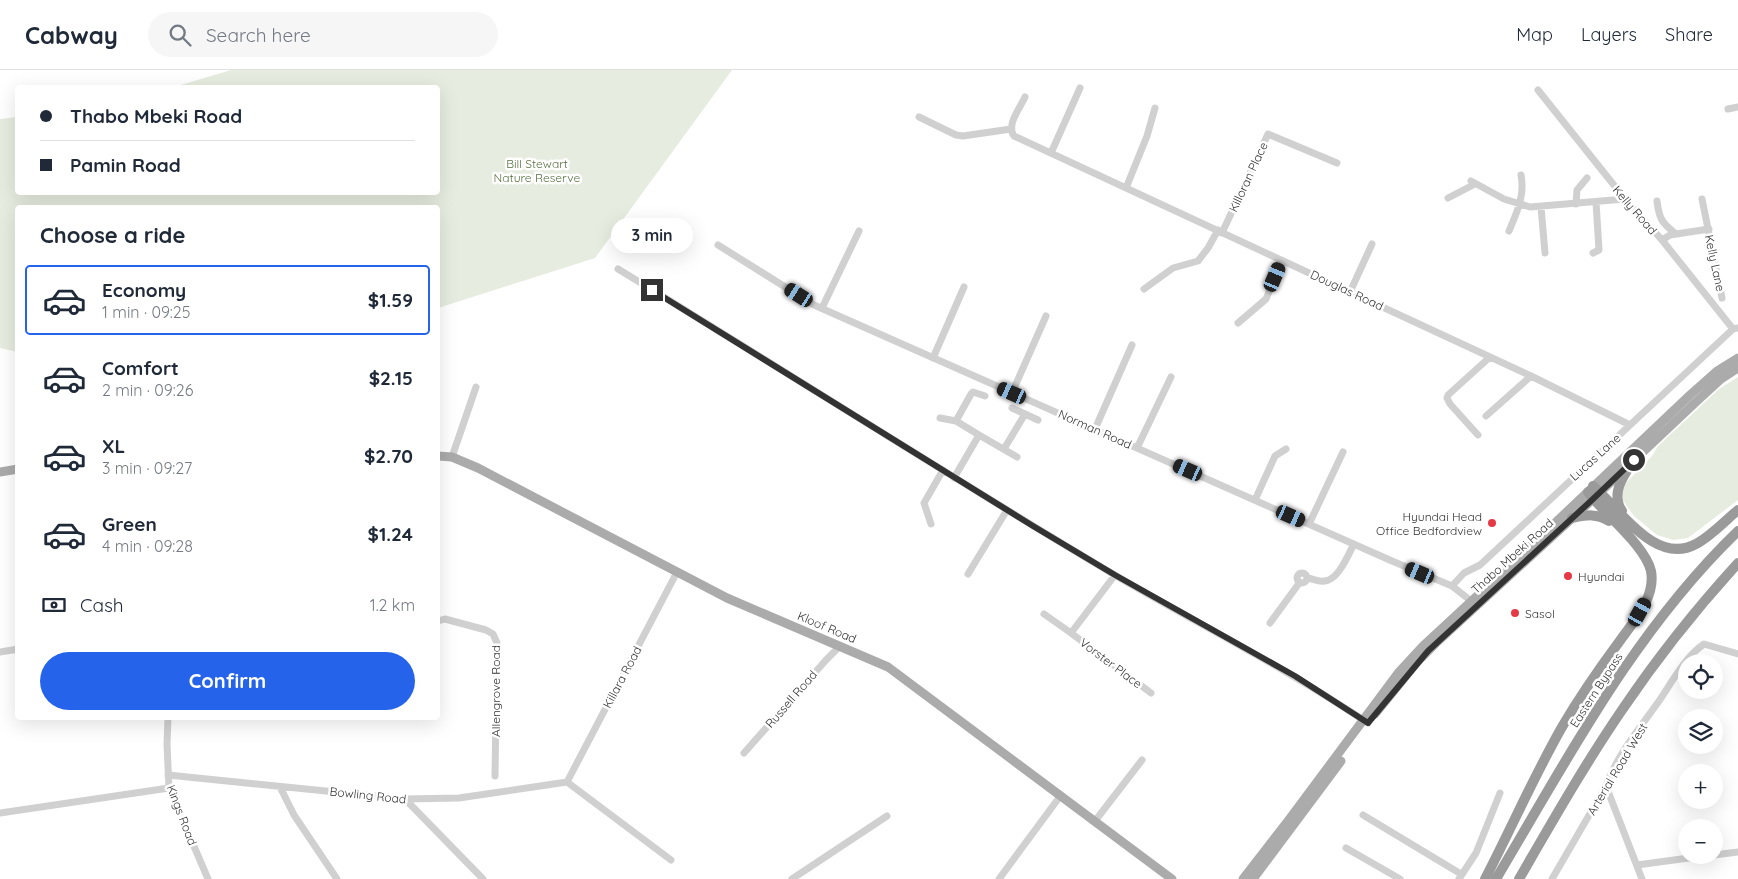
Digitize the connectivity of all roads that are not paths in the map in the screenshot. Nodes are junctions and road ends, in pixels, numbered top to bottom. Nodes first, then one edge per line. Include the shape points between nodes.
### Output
1 (1080, 88) dead end
2 (1538, 90) dead end
3 (1024, 97) dead end
4 (1738, 107) edge
5 (1155, 108) dead end
6 (1728, 110) dead end
7 (918, 117) dead end
8 (1011, 129) junction
9 (1051, 153) junction
10 (1337, 163) dead end
11 (1522, 175) dead end
12 (1587, 178) dead end
13 (1126, 188) junction
14 (1448, 198) dead end
15 (1625, 199) junction
16 (1702, 199) dead end
17 (1657, 201) dead end
18 (1596, 202) junction
19 (1576, 204) junction
20 (1520, 205) junction
21 (1540, 207) junction
22 (1708, 229) junction
23 (1509, 231) dead end
24 (859, 232) dead end
25 (1220, 232) junction
26 (1676, 234) junction
27 (1662, 240) junction
28 (718, 244) dead end
29 (1372, 244) dead end
30 (1545, 253) dead end
31 (1593, 253) dead end
32 (1282, 260) junction
33 (618, 270) dead end
34 (964, 288) dead end
35 (1144, 289) dead end
36 (1350, 292) junction
37 (1722, 298) dead end
38 (822, 308) junction
39 (1046, 316) dead end
40 (1238, 323) dead end
41 (1736, 328) edge
42 (1132, 345) dead end
43 (1490, 356) junction
44 (933, 358) junction
45 (1738, 358) edge
46 (1738, 368) edge
47 (1531, 376) junction
48 (1170, 377) dead end
49 (476, 388) dead end
50 (1012, 393) junction
51 (984, 396) dead end
52 (1012, 408) dead end
53 (1025, 414) junction
54 (1486, 416) dead end
55 (940, 418) dead end
56 (1038, 420) dead end
57 (956, 421) junction
58 (1630, 425) junction
59 (1094, 429) junction
60 (979, 435) junction
61 (1478, 435) dead end
62 (1137, 448) junction
63 (1004, 449) junction
64 (1286, 449) dead end
65 (1343, 452) dead end
66 (440, 456) edge
67 (452, 457) junction
68 (1016, 457) dead end
69 (1634, 460) junction
70 (15, 470) edge
71 (942, 470) junction
72 (0, 472) edge
73 (954, 478) junction
74 (1594, 492) junction
75 (1255, 500) junction
76 (1007, 510) junction
77 (1738, 510) edge
78 (1572, 518) junction
79 (931, 524) dead end
80 (1309, 524) junction
81 (1632, 524) junction
82 (1622, 530) junction
83 (1738, 531) edge
84 (1354, 544) junction
85 (1738, 563) edge
86 (678, 572) junction
87 (968, 574) dead end
88 (1115, 575) junction
89 (1452, 586) junction
90 (1474, 603) junction
91 (1044, 614) dead end
92 (440, 622) edge
93 (1270, 622) dead end
94 (1072, 633) junction
95 (840, 646) junction
96 (15, 650) edge
97 (0, 652) edge
98 (1738, 654) edge
99 (1151, 693) dead end
100 (1375, 708) junction
101 (168, 720) edge
102 (1366, 721) junction
103 (744, 753) dead end
104 (1142, 760) dead end
105 (168, 775) junction
106 (495, 776) dead end
107 (567, 782) junction
108 (1606, 786) junction
109 (280, 787) junction
110 (169, 788) junction
111 (1500, 793) dead end
112 (1061, 795) junction
113 (405, 799) junction
114 (1302, 807) junction
115 (0, 813) edge
116 (1363, 815) dead end
117 (886, 816) dead end
118 (1096, 821) junction
119 (1346, 848) dead end
120 (1738, 852) edge
121 (1723, 854) edge
122 (671, 860) dead end
123 (1678, 860) edge
124 (1637, 865) junction
125 (1460, 877) edge
126 (208, 879) edge
127 (337, 879) edge
128 (483, 879) edge
129 (792, 879) edge
130 (999, 879) edge
131 (1172, 879) edge
132 (1243, 879) edge
133 (1254, 879) edge
134 (1400, 879) edge
135 (1485, 879) edge
136 (1496, 879) edge
137 (1519, 879) edge
138 (1552, 879) edge
139 (1642, 879) edge

1 - 9 street
2 - 15 street, Kelly Road
3 - 8 street
4 - 6 street
5 - 13 street
7 - 8 street via 963,136
8 - 9 street, Douglas Road via 1014,136
9 - 13 street, Douglas Road
10 - 25 street, Killoran Place via 1268,134
11 - 20 street
12 - 19 street via 1578,190
13 - 25 street, Douglas Road
14 - 20 street via 1473,182
15 - 18 street
15 - 27 street, Kelly Road
16 - 22 street, Kelly Lane
17 - 26 street via 1662,222
18 - 19 street
18 - 31 street via 1599,249
19 - 21 street
20 - 21 street
20 - 23 street
21 - 30 street
22 - 26 street, Kelly Lane
22 - 37 street, Kelly Lane
24 - 38 street
25 - 32 street, Douglas Road
25 - 35 street via 1198,261 1173,268
26 - 27 street, Kelly Lane
27 - 41 street, Kelly Road
28 - 38 street, Norman Road
29 - 36 street
32 - 36 street, Douglas Road
32 - 40 street via 1266,299
33 - 71 street
34 - 44 street
36 - 43 street, Douglas Road
38 - 44 street, Norman Road
39 - 50 street
41 - 58 street, Lucas Lane
42 - 59 street
43 - 47 street, Douglas Road
43 - 61 street via 1447,398
44 - 50 street, Norman Road
45 - 74 main road, Thabo Mbeki Road via 1717,371
46 - 69 main road, Thabo Mbeki Road via 1721,379
47 - 54 street
47 - 58 street, Douglas Road
48 - 62 street
49 - 67 street
50 - 59 street, Norman Road
51 - 57 street via 973,392
52 - 53 street
53 - 56 street
53 - 63 street
55 - 57 street
57 - 60 street
58 - 89 street, Lucas Lane via 1480,565 1464,573
59 - 62 street, Norman Road
60 - 63 street
60 - 73 street
62 - 75 street, Norman Road
63 - 68 street
64 - 75 street via 1275,456
65 - 80 street
66 - 67 main road, Kloof Road
67 - 86 main road, Kloof Road
69 - 74 main road, Thabo Mbeki Road
69 - 81 highway via 1620,480 1617,498
70 - 72 main road
71 - 73 street
71 - 79 street via 924,503
73 - 76 street
74 - 78 main road, Thabo Mbeki Road
74 - 81 highway
74 - 82 highway
74 - 90 main road, Thabo Mbeki Road
75 - 80 street, Norman Road
76 - 87 street
76 - 88 street
77 - 81 highway via 1697,544 1685,548 1660,546
78 - 82 highway via 1596,515
78 - 90 main road, Thabo Mbeki Road
80 - 84 street, Norman Road
82 - 135 highway via 1645,557 1651,571 1647,599 1563,726
83 - 136 highway, Eastern Bypass via 1685,587 1604,698
84 - 89 street, Norman Road
84 - 93 street via 1332,580 1325,582 1300,573 1297,577 1300,582
85 - 137 highway via 1705,600 1622,710
86 - 95 main road, Kloof Road via 735,601
86 - 107 street, Killara Road
88 - 94 street, Vorster Place
88 - 102 street
89 - 90 street, Norman Road
90 - 100 main road, Thabo Mbeki Road
90 - 100 main road, Thabo Mbeki Road via 1423,646 1399,672
91 - 94 street, Vorster Place
92 - 106 street, Allengrove Road via 448,620 486,630 493,634 497,643
94 - 99 street, Vorster Place
95 - 103 street, Russell Road
95 - 112 main road, Kloof Road via 878,662 904,678
96 - 97 street
98 - 108 street, Arterial Road West via 1702,645 1685,664 1627,748
100 - 102 main road, Thabo Mbeki Road
101 - 105 street, Kings Road
102 - 114 main road, Thabo Mbeki Road
104 - 118 street
105 - 109 street, Bowling Road
105 - 110 street, Kings Road
107 - 113 street, Bowling Road via 459,798
107 - 122 street
108 - 124 street
108 - 138 street, Arterial Road West
109 - 113 street, Bowling Road
109 - 127 street
110 - 115 street
110 - 126 street, Kings Road
111 - 125 street via 1476,853
112 - 118 main road, Kloof Road
112 - 130 street
113 - 128 street
114 - 132 main road, Thabo Mbeki Road
114 - 133 main road, Thabo Mbeki Road
116 - 125 street
117 - 129 street
118 - 131 main road, Kloof Road
119 - 134 street
120 - 121 street
123 - 124 street
124 - 139 street

